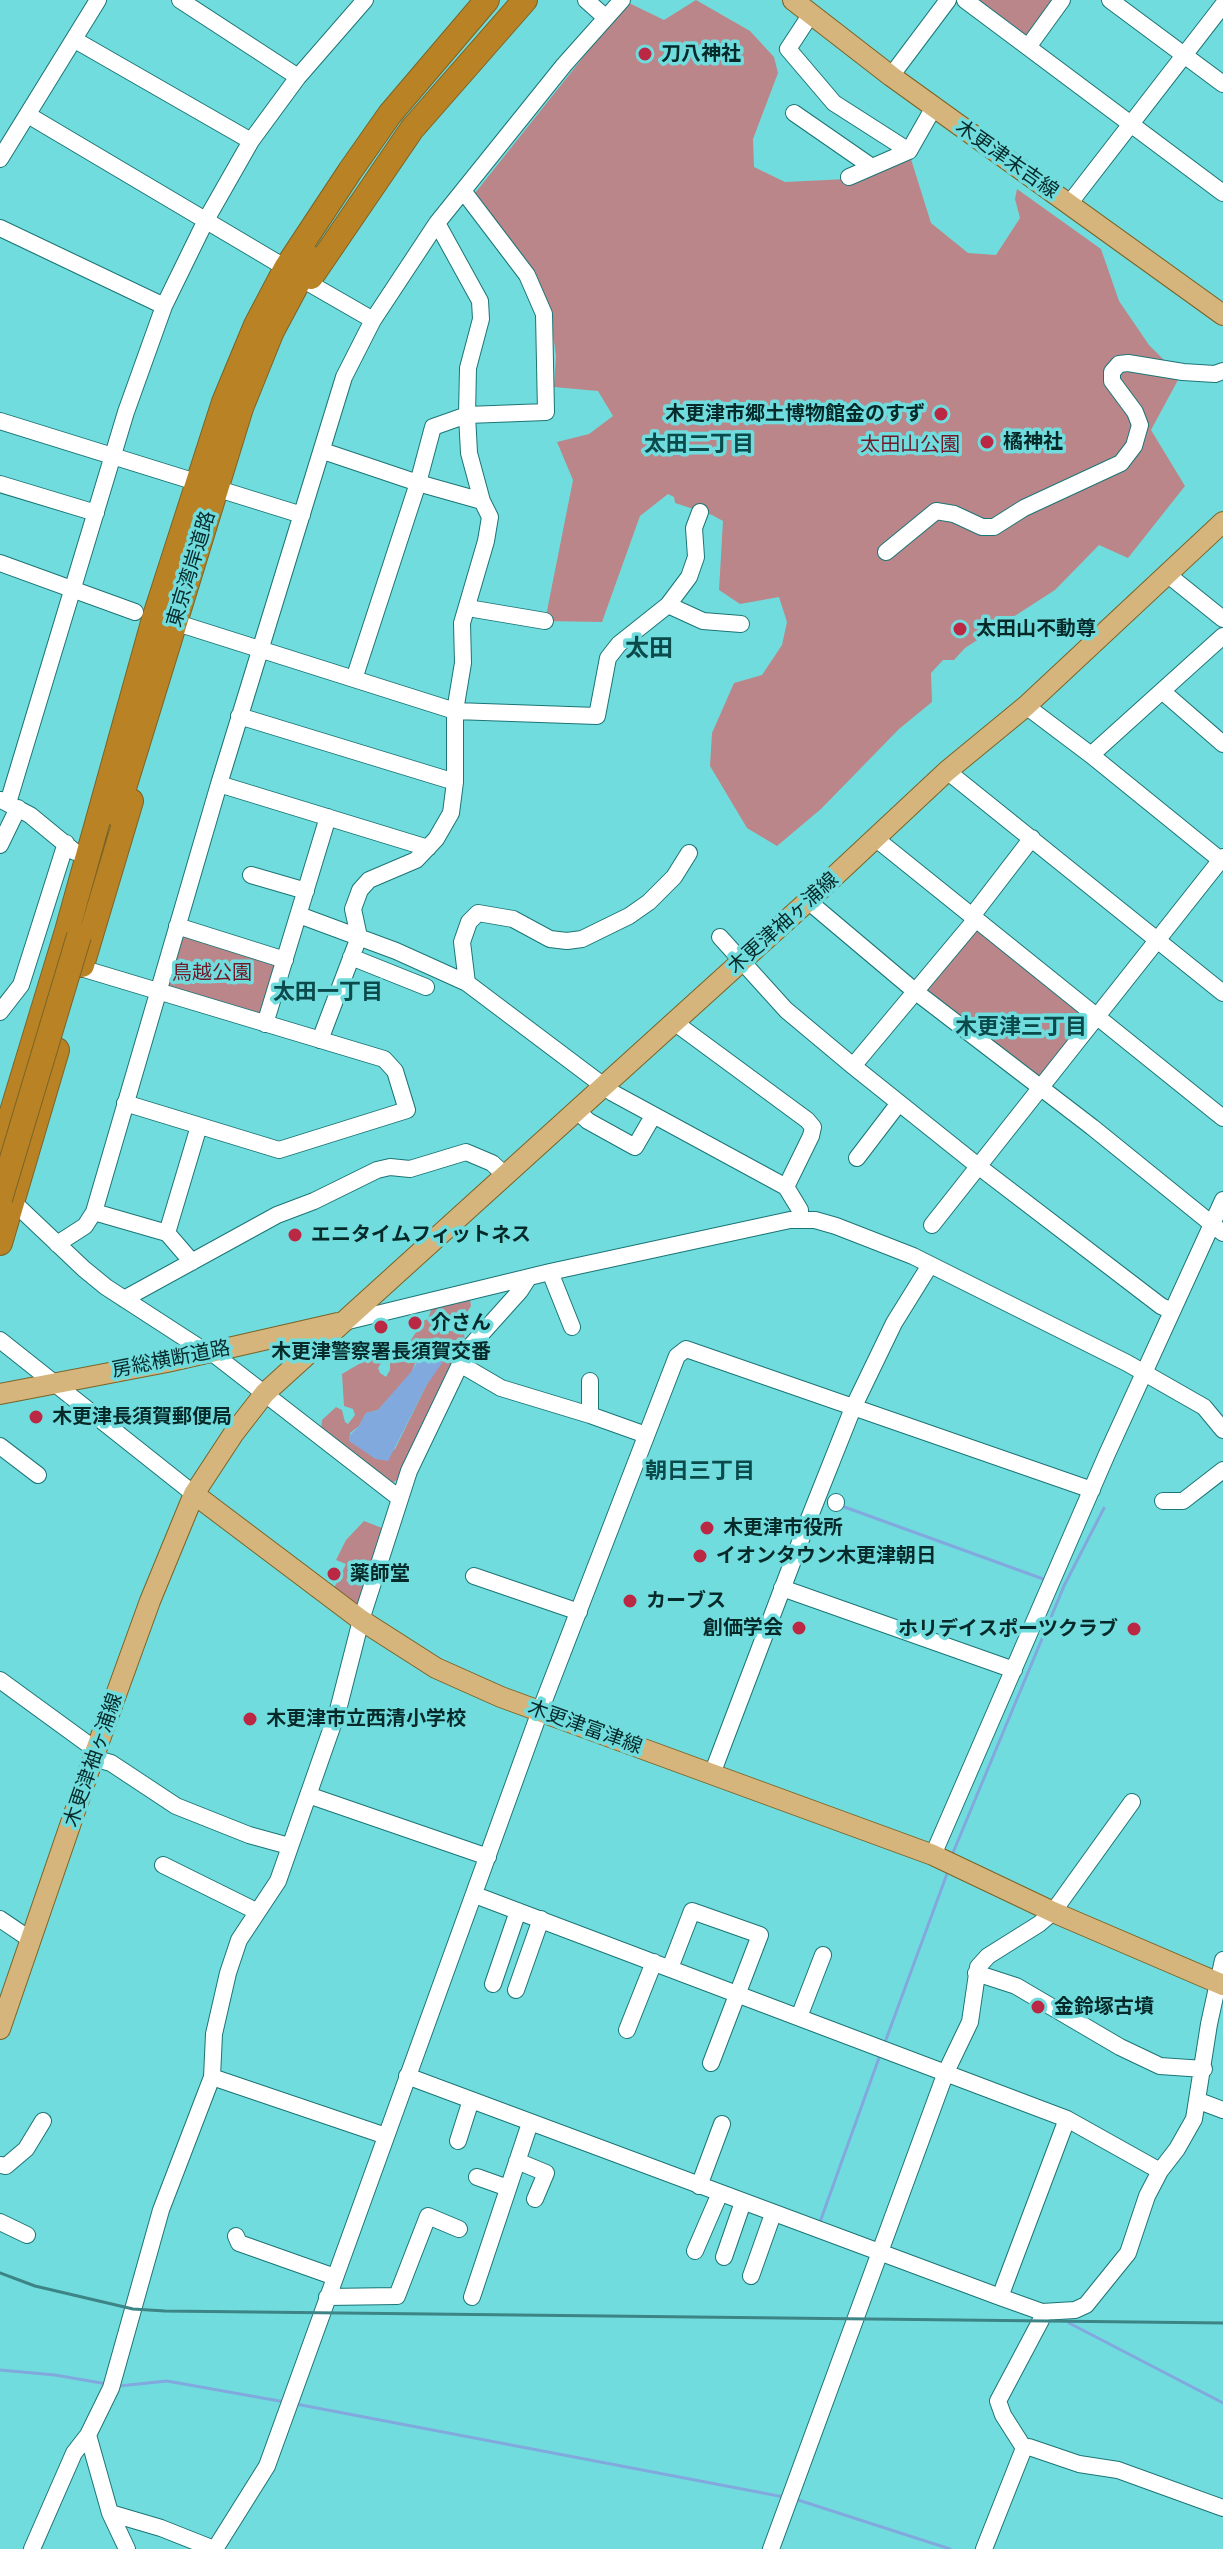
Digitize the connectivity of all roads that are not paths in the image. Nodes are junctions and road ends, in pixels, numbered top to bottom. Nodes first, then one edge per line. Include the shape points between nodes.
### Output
1 (98, 0) edge
2 (180, 0) edge
3 (469, 0) edge
4 (487, 0) edge
5 (504, 0) edge
6 (525, 0) edge
7 (586, 0) edge
8 (622, 0) edge
9 (793, 0) edge
10 (948, 0) edge
11 (965, 0) edge
12 (1062, 0) edge
13 (1110, 0) edge
14 (360, 2) edge
15 (1223, 5) edge
16 (811, 14) junction
17 (605, 17) junction
18 (75, 40) junction
19 (1028, 47) junction
20 (1185, 54) junction
21 (891, 76) junction
22 (298, 77) junction
23 (1223, 84) edge
24 (934, 107) junction
25 (794, 113) dead end
26 (28, 115) junction
27 (1131, 124) junction
28 (251, 141) junction
29 (909, 151) junction
30 (0, 159) edge
31 (872, 167) junction
32 (849, 177) dead end
33 (464, 192) junction
34 (1223, 193) edge
35 (1069, 204) junction
36 (206, 220) junction
37 (437, 223) junction
38 (0, 228) edge
39 (317, 233) junction
40 (286, 268) junction
41 (307, 282) junction
42 (164, 306) junction
43 (1223, 315) edge
44 (373, 320) junction
45 (272, 331) junction
46 (1223, 371) edge
47 (467, 415) junction
48 (0, 421) edge
49 (323, 451) junction
50 (114, 456) junction
51 (418, 483) junction
52 (0, 484) edge
53 (206, 486) junction
54 (482, 501) junction
55 (700, 512) dead end
56 (96, 513) junction
57 (302, 515) junction
58 (1223, 522) edge
59 (886, 552) dead end
60 (0, 563) edge
61 (1167, 574) junction
62 (73, 591) junction
63 (668, 605) junction
64 (468, 608) junction
65 (1223, 619) edge
66 (545, 621) dead end
67 (158, 624) junction
68 (741, 624) dead end
69 (1223, 636) edge
70 (259, 648) junction
71 (354, 679) junction
72 (1162, 691) junction
73 (1026, 706) junction
74 (455, 711) junction
75 (239, 716) junction
76 (1223, 744) edge
77 (1091, 755) junction
78 (947, 771) junction
79 (455, 782) junction
80 (219, 784) junction
81 (9, 803) edge
82 (328, 817) junction
83 (875, 838) junction
84 (1032, 838) junction
85 (0, 845) edge
86 (71, 847) junction
87 (428, 848) junction
88 (689, 853) dead end
89 (1222, 860) edge
90 (251, 875) dead end
91 (306, 891) junction
92 (808, 901) junction
93 (299, 915) junction
94 (974, 918) junction
95 (177, 926) junction
96 (73, 934) junction
97 (359, 937) junction
98 (720, 937) dead end
99 (1158, 938) junction
100 (351, 957) junction
101 (285, 960) junction
102 (742, 961) junction
103 (81, 968) junction
104 (467, 983) junction
105 (426, 987) dead end
106 (158, 991) junction
107 (916, 992) junction
108 (1223, 993) edge
109 (0, 1012) edge
110 (1096, 1017) junction
111 (674, 1022) junction
112 (265, 1024) junction
113 (320, 1040) junction
114 (853, 1066) junction
115 (602, 1086) junction
116 (1040, 1089) junction
117 (125, 1103) junction
118 (899, 1103) junction
119 (0, 1104) edge
120 (576, 1110) junction
121 (653, 1116) junction
122 (1223, 1118) edge
123 (199, 1126) junction
124 (0, 1151) edge
125 (857, 1158) dead end
126 (978, 1166) junction
127 (505, 1175) junction
128 (786, 1187) junction
129 (4, 1196) edge
130 (1223, 1200) edge
131 (94, 1212) junction
132 (800, 1219) junction
133 (932, 1225) dead end
134 (1217, 1228) edge
135 (167, 1233) junction
136 (0, 1243) edge
137 (57, 1244) junction
138 (192, 1262) junction
139 (930, 1265) junction
140 (550, 1272) junction
141 (529, 1277) junction
142 (124, 1299) junction
143 (1172, 1311) junction
144 (342, 1322) junction
145 (572, 1327) dead end
146 (0, 1340) edge
147 (205, 1353) junction
148 (460, 1364) junction
149 (1144, 1372) junction
150 (590, 1381) dead end
151 (54, 1382) junction
152 (265, 1393) junction
153 (0, 1394) edge
154 (853, 1408) junction
155 (590, 1415) junction
156 (1223, 1430) edge
157 (646, 1435) junction
158 (0, 1446) edge
159 (1223, 1470) edge
160 (38, 1475) dead end
161 (1092, 1490) junction
162 (194, 1494) junction
163 (399, 1498) junction
164 (1163, 1501) dead end
165 (474, 1576) dead end
166 (782, 1588) junction
167 (579, 1612) junction
168 (361, 1620) junction
169 (1014, 1670) junction
170 (0, 1680) edge
171 (540, 1711) junction
172 (94, 1754) junction
173 (712, 1774) junction
174 (308, 1795) junction
175 (1132, 1802) dead end
176 (289, 1846) junction
177 (933, 1855) junction
178 (488, 1857) junction
179 (163, 1865) dead end
180 (475, 1895) junction
181 (256, 1911) junction
182 (518, 1911) junction
183 (1053, 1912) junction
184 (0, 1919) edge
185 (541, 1919) junction
186 (31, 1940) junction
187 (823, 1955) dead end
188 (1223, 1960) edge
189 (662, 1965) junction
190 (976, 1973) junction
191 (493, 1984) dead end
192 (1221, 1984) edge
193 (516, 1990) dead end
194 (738, 1994) junction
195 (799, 2017) junction
196 (0, 2029) edge
197 (627, 2030) dead end
198 (711, 2063) dead end
199 (1204, 2069) junction
200 (946, 2072) junction
201 (407, 2076) junction
202 (212, 2077) junction
203 (471, 2100) junction
204 (1199, 2101) junction
205 (1223, 2110) edge
206 (1067, 2119) junction
207 (43, 2121) dead end
208 (530, 2123) junction
209 (722, 2124) dead end
210 (386, 2136) junction
211 (458, 2141) dead end
212 (517, 2161) junction
213 (0, 2165) edge
214 (1160, 2171) junction
215 (477, 2177) dead end
216 (699, 2186) junction
217 (508, 2188) junction
218 (720, 2193) junction
219 (535, 2199) dead end
220 (743, 2202) junction
221 (773, 2214) junction
222 (0, 2222) edge
223 (459, 2229) dead end
224 (27, 2235) dead end
225 (236, 2236) dead end
226 (695, 2251) dead end
227 (878, 2253) junction
228 (724, 2257) dead end
229 (751, 2276) dead end
230 (335, 2277) junction
231 (327, 2297) junction
232 (472, 2297) dead end
233 (1000, 2297) junction
234 (1042, 2312) junction
235 (88, 2435) junction
236 (1024, 2448) junction
237 (1223, 2508) edge
238 (110, 2513) junction
239 (32, 2549) edge
240 (127, 2549) edge
241 (215, 2549) edge
242 (771, 2549) edge
243 (984, 2549) edge

1 - 18 street
2 - 22 street
3 - 40 highway via 338,165 287,248
4 - 39 highway, 東京湾岸道路 via 390,114
5 - 39 highway, 東京湾岸道路
6 - 41 highway via 412,129
7 - 17 street
8 - 17 street
9 - 16 main road, 木更津末吉線
10 - 21 street
11 - 19 street
12 - 19 street
13 - 20 street
14 - 22 street
15 - 20 street
16 - 21 main road, 木更津末吉線
16 - 29 street via 788,49 834,103
17 - 33 street
18 - 26 street
18 - 28 street
19 - 27 street
20 - 23 street
20 - 27 street
21 - 24 main road, 木更津末吉線
22 - 28 street
24 - 29 street
24 - 35 main road, 木更津末吉線
25 - 31 street
26 - 30 street
26 - 36 street
27 - 34 street
27 - 35 street
28 - 36 street
29 - 31 street
31 - 32 street
33 - 37 street
33 - 47 street via 527,275 544,314 546,412
35 - 43 main road, 木更津末吉線
36 - 40 street
36 - 42 street
37 - 44 street
37 - 47 street via 480,301 481,319 468,368
38 - 42 street
39 - 40 highway, 東京湾岸道路
39 - 45 highway, 東京湾岸道路
40 - 53 highway, 東京湾岸道路 via 240,364
41 - 44 street
41 - 45 highway
42 - 50 street
44 - 49 street via 344,377
45 - 53 highway, 東京湾岸道路
46 - 59 street via 1119,364 1112,381 1140,425 1134,446 1121,463 994,527 936,511
47 - 51 street via 433,427
47 - 54 street via 469,453
48 - 50 street
49 - 51 street
49 - 57 street
50 - 53 street
50 - 56 street
51 - 54 street
51 - 71 street
52 - 56 street
53 - 57 street
53 - 67 highway, 東京湾岸道路
54 - 64 street via 490,517
55 - 63 street via 693,568
56 - 62 street
57 - 70 street
58 - 61 main road, 木更津袖ヶ浦線
60 - 62 street
61 - 65 street
61 - 73 main road, 木更津袖ヶ浦線
62 - 67 street
62 - 81 street
63 - 68 street via 703,621
63 - 74 street via 608,658 597,716
64 - 66 street
64 - 74 street via 462,623 463,663
67 - 70 street
67 - 86 highway via 127,683
67 - 96 highway, 東京湾岸道路
67 - 103 highway via 156,719
69 - 72 street
70 - 71 street
70 - 75 street
71 - 74 street
72 - 76 street
72 - 77 street
73 - 77 street
73 - 78 main road, 木更津袖ヶ浦線
74 - 79 street
75 - 79 street
75 - 80 street
77 - 89 street
78 - 83 main road, 木更津袖ヶ浦線
78 - 84 street
79 - 87 street via 451,813
80 - 82 street
80 - 95 street
81 - 85 street
81 - 86 street
82 - 87 street
82 - 91 street
83 - 92 main road, 木更津袖ヶ浦線
83 - 94 street
84 - 94 street
84 - 99 street
86 - 109 street via 21,985
86 - 119 highway
87 - 97 street via 416,860 364,885 353,909
88 - 104 street via 649,902 582,939 550,939 513,919 478,913 462,942
89 - 99 street
90 - 91 street
91 - 93 street
92 - 102 main road, 木更津袖ヶ浦線
92 - 107 street
93 - 97 street
93 - 101 street
94 - 107 street
94 - 110 street
95 - 101 street
95 - 106 street
96 - 124 highway, 東京湾岸道路
96 - 129 highway, 東京湾岸道路, bridge
97 - 100 street
97 - 104 street
98 - 102 street
99 - 108 street
99 - 110 street
100 - 105 street
100 - 113 street
101 - 112 street
102 - 111 main road, 木更津袖ヶ浦線
102 - 114 street via 786,1010
103 - 106 street
103 - 129 highway
104 - 115 street
106 - 112 street
106 - 117 street
107 - 114 street
107 - 116 street
110 - 116 street
110 - 122 street
111 - 115 main road, 木更津袖ヶ浦線
111 - 128 street via 813,1127
112 - 113 street
113 - 123 street via 384,1059 395,1071 407,1110 279,1150
114 - 118 street
115 - 120 main road, 木更津袖ヶ浦線
115 - 121 street
116 - 126 street
116 - 134 street
117 - 123 street
117 - 131 street
118 - 125 street
118 - 126 street
120 - 121 street via 635,1147
120 - 127 main road, 木更津袖ヶ浦線
121 - 128 street
123 - 135 street
126 - 133 street
126 - 143 street
127 - 138 street via 466,1152 410,1169 377,1170 277,1215
127 - 144 main road, 木更津袖ヶ浦線
128 - 132 street
129 - 136 highway
129 - 137 street
130 - 134 street
131 - 135 street
131 - 137 street via 85,1226
132 - 139 street via 836,1226
132 - 140 street
134 - 143 street
135 - 138 street
137 - 142 street
138 - 142 street
139 - 149 street
139 - 154 street via 894,1323
140 - 141 street
140 - 145 street
141 - 144 street
141 - 148 street
142 - 147 street
143 - 149 street
144 - 147 main road, 房総横断道路
144 - 152 main road
146 - 151 street
147 - 151 main road, 房総横断道路
147 - 152 street
148 - 155 street via 501,1388
148 - 163 street
149 - 156 street via 1204,1407
149 - 161 street
150 - 155 street
151 - 153 main road, 房総横断道路
151 - 162 street
152 - 162 main road
152 - 163 street
154 - 157 street via 686,1349 677,1356
154 - 161 street
154 - 166 street
155 - 157 street
157 - 167 street
158 - 160 street
159 - 164 street via 1183,1501
161 - 169 street
162 - 168 main road, 木更津富津線
162 - 172 main road, 木更津袖ヶ浦線
163 - 168 street
165 - 167 street
166 - 169 street
166 - 173 street
167 - 171 street
168 - 171 main road, 木更津富津線 via 436,1668
168 - 174 street via 338,1710
169 - 177 street
170 - 172 street
171 - 173 main road, 木更津富津線
171 - 178 street
172 - 176 street via 176,1806
172 - 186 main road, 木更津袖ヶ浦線
173 - 177 main road, 木更津富津線
174 - 176 street
174 - 178 street
175 - 183 street
176 - 181 street via 278,1881
177 - 183 main road, 木更津富津線
178 - 180 street
179 - 181 street
180 - 182 street
180 - 201 street
181 - 202 street via 239,1940 220,2000
182 - 185 street
182 - 191 street
183 - 190 street via 988,1956
183 - 192 main road, 木更津富津線
184 - 186 street
185 - 189 street
185 - 193 street
186 - 196 main road, 木更津袖ヶ浦線
187 - 195 street
188 - 192 street
189 - 194 street
189 - 194 street via 692,1911 760,1935
189 - 197 street
190 - 199 street via 1016,1986 1160,2066
190 - 200 street via 970,2022
192 - 199 street
194 - 195 street
194 - 198 street
195 - 200 street
199 - 204 street
200 - 206 street
200 - 227 street
201 - 203 street
201 - 210 street
202 - 210 street
202 - 235 street via 161,2210 111,2388
203 - 208 street
203 - 211 street
204 - 205 street
204 - 214 street via 1186,2136
206 - 214 street
206 - 233 street
207 - 213 street via 26,2149
208 - 212 street
208 - 216 street
209 - 216 street
210 - 230 street
212 - 217 street
212 - 219 street via 546,2173
214 - 234 street via 1128,2253 1086,2305
215 - 217 street
216 - 218 street
217 - 232 street
218 - 220 street
218 - 226 street
220 - 221 street
220 - 228 street
221 - 227 street
221 - 229 street
222 - 224 street
223 - 231 street via 428,2216 397,2296
225 - 230 street via 239,2243
227 - 233 street
227 - 242 street
230 - 231 street
231 - 241 street via 267,2466
233 - 234 street
234 - 236 street via 998,2401
235 - 238 street
235 - 239 street via 74,2453
236 - 237 street via 1118,2470
236 - 243 street
238 - 240 street
238 - 241 street

